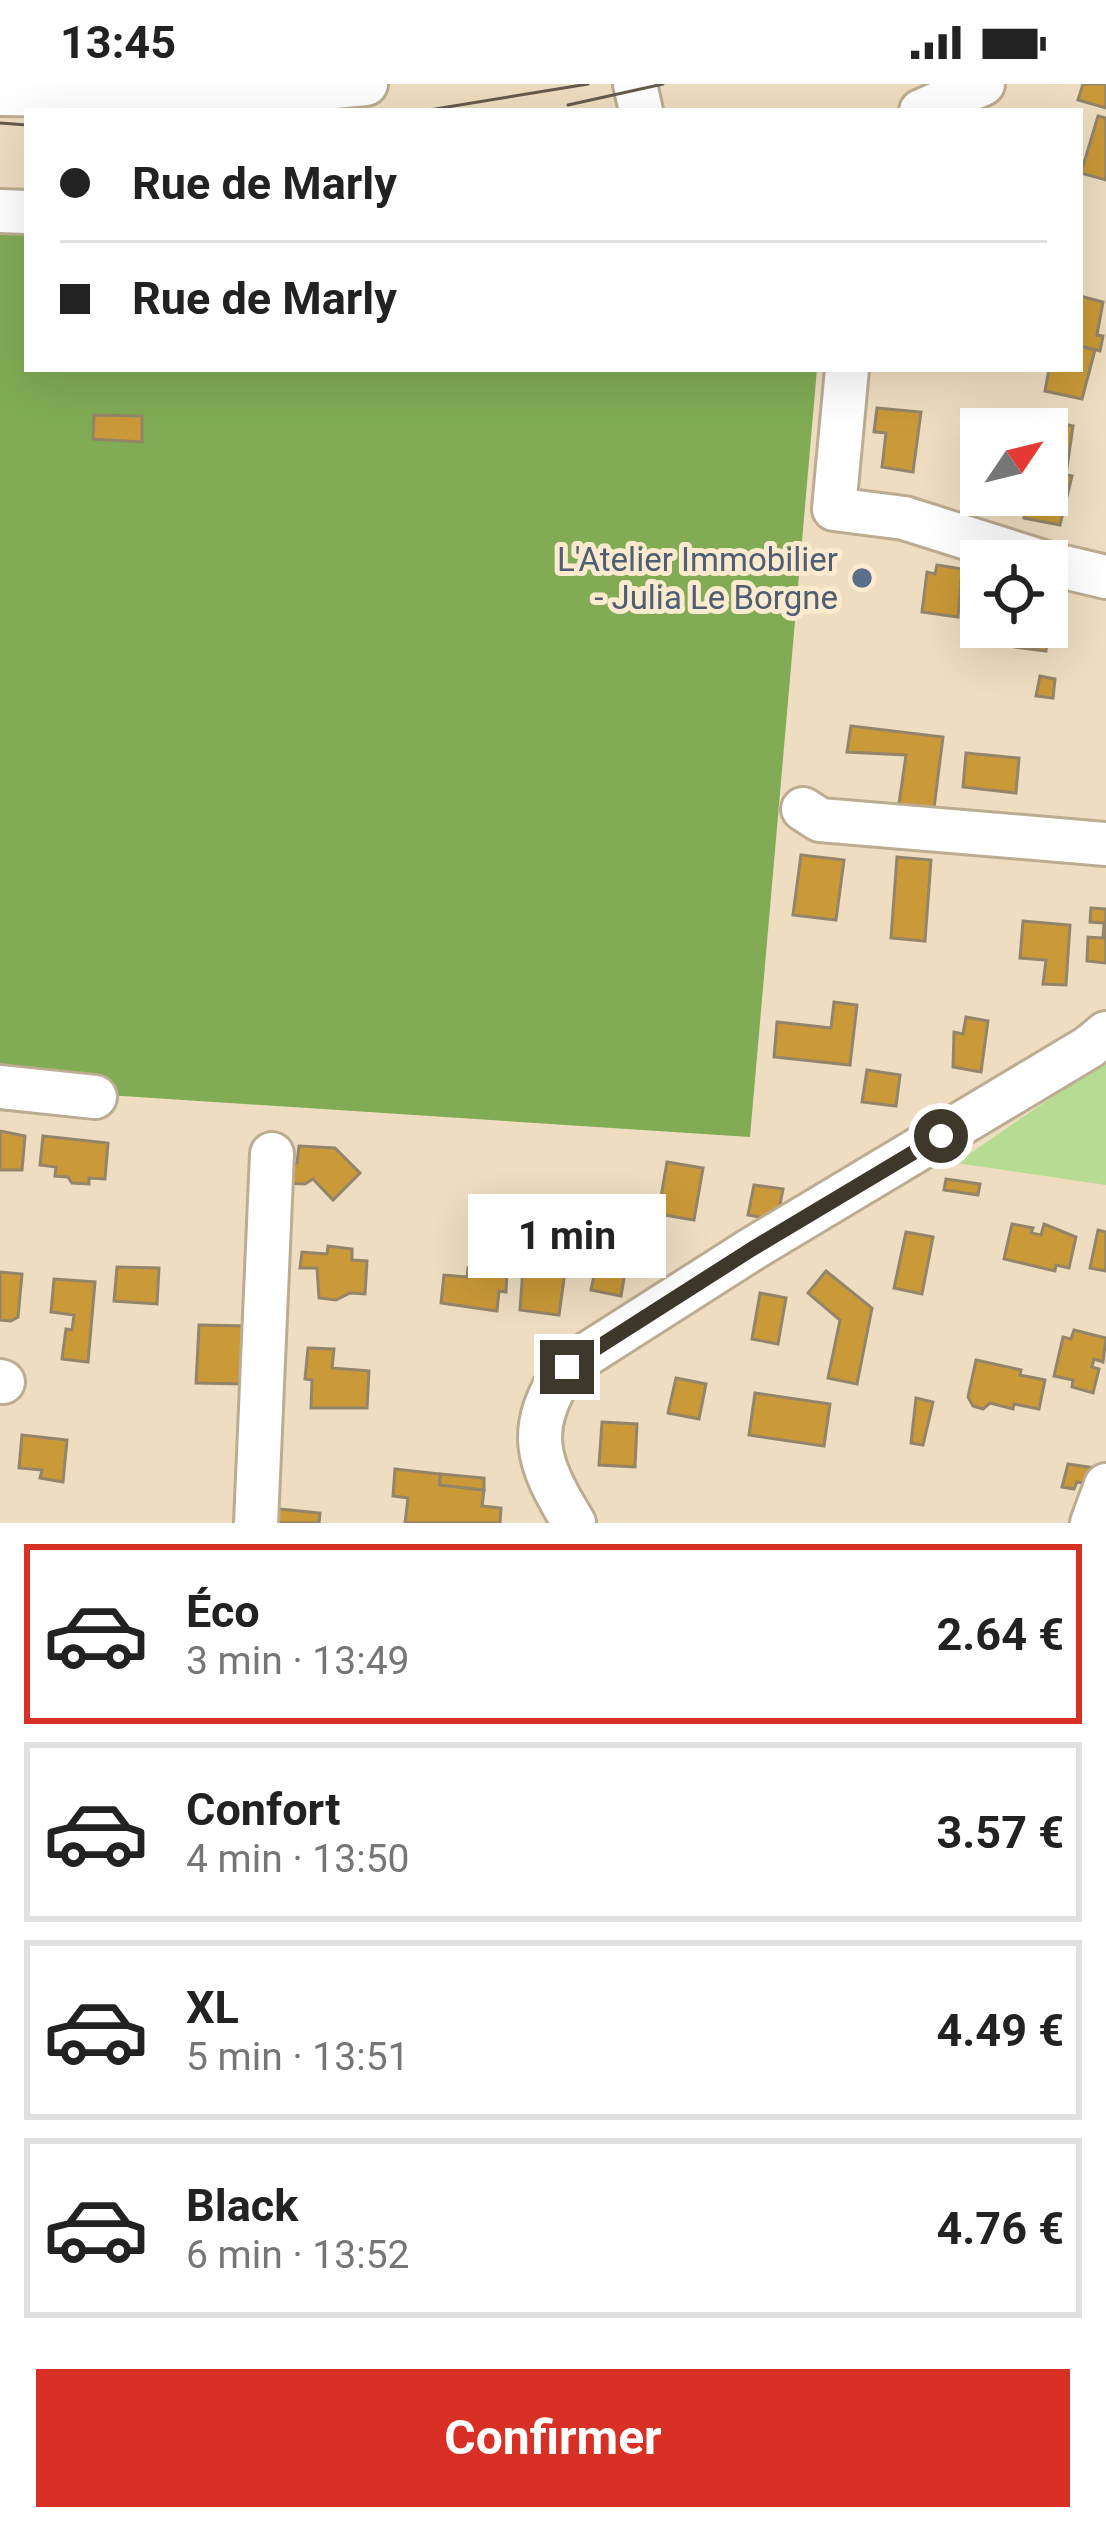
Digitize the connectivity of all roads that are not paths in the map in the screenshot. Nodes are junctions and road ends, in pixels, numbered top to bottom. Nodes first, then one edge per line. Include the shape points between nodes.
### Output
1 (367, 84) edge
2 (983, 84) edge
3 (0, 94) edge
4 (928, 108) edge
5 (847, 372) edge
6 (974, 540) edge
7 (1068, 568) edge
8 (1106, 577) edge
9 (803, 809) dead end
10 (1106, 844) edge
11 (1106, 1033) edge
12 (0, 1087) edge
13 (95, 1097) dead end
14 (272, 1154) dead end
15 (1106, 1486) edge
16 (256, 1523) edge
17 (574, 1523) edge
18 (1092, 1523) edge

1 - 3 street via 226,97
2 - 4 street
5 - 6 street via 834,509 904,518
7 - 8 street
9 - 10 street via 820,820
11 - 17 street via 567,1367 548,1394 539,1432 545,1476
12 - 13 street
14 - 16 street
15 - 18 street

